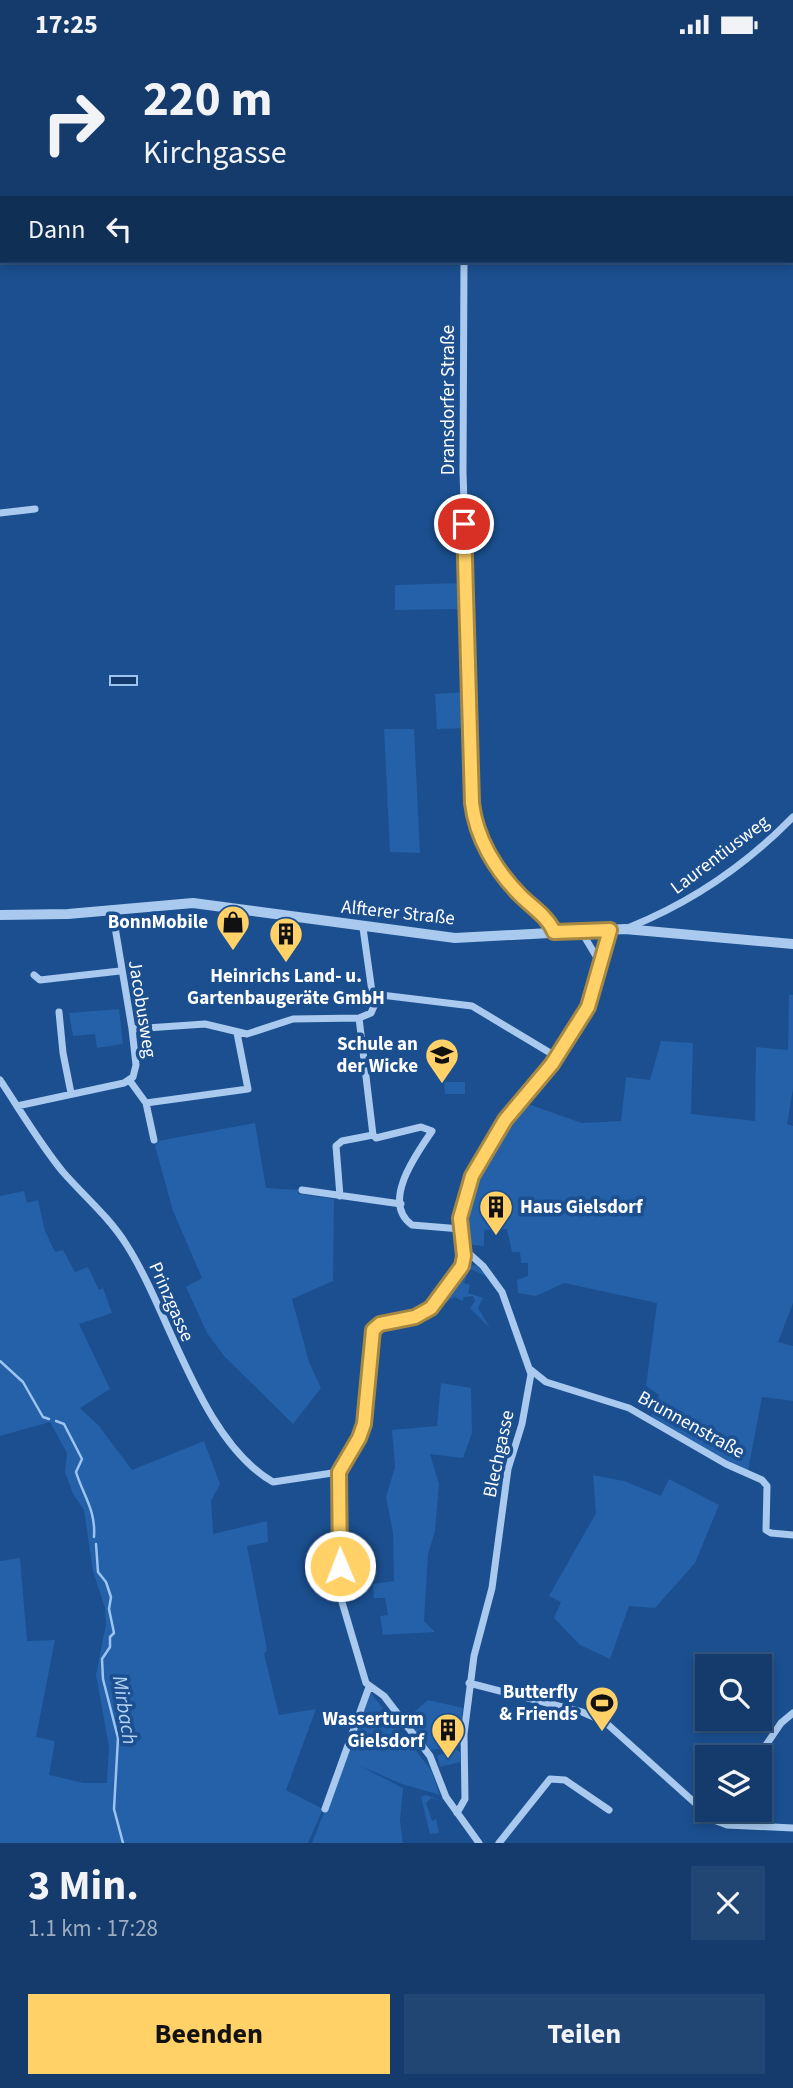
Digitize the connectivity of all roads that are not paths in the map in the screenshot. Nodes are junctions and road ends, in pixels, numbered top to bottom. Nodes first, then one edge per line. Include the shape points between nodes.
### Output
1 (464, 263) edge
2 (35, 509) dead end
3 (0, 513) edge
4 (793, 817) edge
5 (112, 909) junction
6 (0, 915) edge
7 (363, 928) junction
8 (625, 929) junction
9 (610, 930) junction
10 (581, 931) junction
11 (554, 932) junction
12 (793, 944) edge
13 (599, 961) junction
14 (120, 971) junction
15 (34, 975) dead end
16 (373, 994) junction
17 (59, 1012) dead end
18 (359, 1018) junction
19 (132, 1029) junction
20 (237, 1033) junction
21 (557, 1057) junction
22 (0, 1080) edge
23 (130, 1081) junction
24 (72, 1093) junction
25 (146, 1103) junction
26 (18, 1106) junction
27 (373, 1135) junction
28 (154, 1140) dead end
29 (302, 1191) dead end
30 (340, 1196) junction
31 (401, 1204) junction
32 (461, 1229) junction
33 (463, 1249) junction
34 (531, 1369) junction
35 (339, 1472) junction
36 (793, 1535) edge
37 (469, 1683) junction
38 (369, 1687) junction
39 (793, 1713) edge
40 (766, 1745) edge
41 (325, 1809) dead end
42 (610, 1810) dead end
43 (457, 1813) junction
44 (793, 1828) edge
45 (479, 1843) edge
46 (499, 1843) edge

1 - 11 street, Dransdorfer Straße via 463,472 474,817 477,831 500,869 515,890 551,923
2 - 3 street
4 - 8 street, Laurentiusweg via 757,851 683,904
5 - 6 street, Alfterer Straße
5 - 7 street, Alfterer Straße via 193,903
5 - 14 street, Jacobusweg
7 - 11 street, Alfterer Straße via 455,939
7 - 16 street
8 - 9 street, Alfterer Straße
8 - 12 street, Alfterer Straße
9 - 10 street, Alfterer Straße
9 - 13 street
10 - 11 street, Alfterer Straße
10 - 13 street
13 - 21 street via 591,1001
14 - 15 street via 40,980
14 - 19 street, Jacobusweg
16 - 18 street via 371,1013
16 - 21 street via 472,1006
17 - 24 street via 62,1053
18 - 20 street via 293,1019 256,1032
18 - 27 street
19 - 20 street via 205,1024
19 - 23 street, Jacobusweg via 136,1068
20 - 25 street via 248,1089
21 - 32 street via 492,1140 468,1186
22 - 26 street, Prinzgasse
23 - 24 street, Jacobusweg
23 - 25 street
24 - 26 street, Jacobusweg
25 - 28 street
26 - 35 street, Prinzgasse via 61,1170 125,1242 177,1353 237,1448 273,1482
27 - 30 street via 336,1146
27 - 31 street via 421,1126 432,1131 404,1174
29 - 30 street
30 - 31 street
31 - 32 street via 412,1225
32 - 33 street
33 - 34 street, Blechgasse via 479,1261 502,1292
33 - 35 street via 462,1266 431,1308 373,1330 364,1424
34 - 36 street, Brunnenstraße via 546,1382 629,1408 704,1453 762,1480 767,1486 766,1529
34 - 37 street, Blechgasse via 522,1424 508,1469 492,1588
35 - 38 street via 342,1602
37 - 43 street, Blechgasse via 464,1734 466,1799
37 - 44 street via 596,1718 720,1823
38 - 41 street
38 - 43 street via 384,1696 430,1756
39 - 40 street
42 - 46 street via 565,1780 550,1779
43 - 45 street

